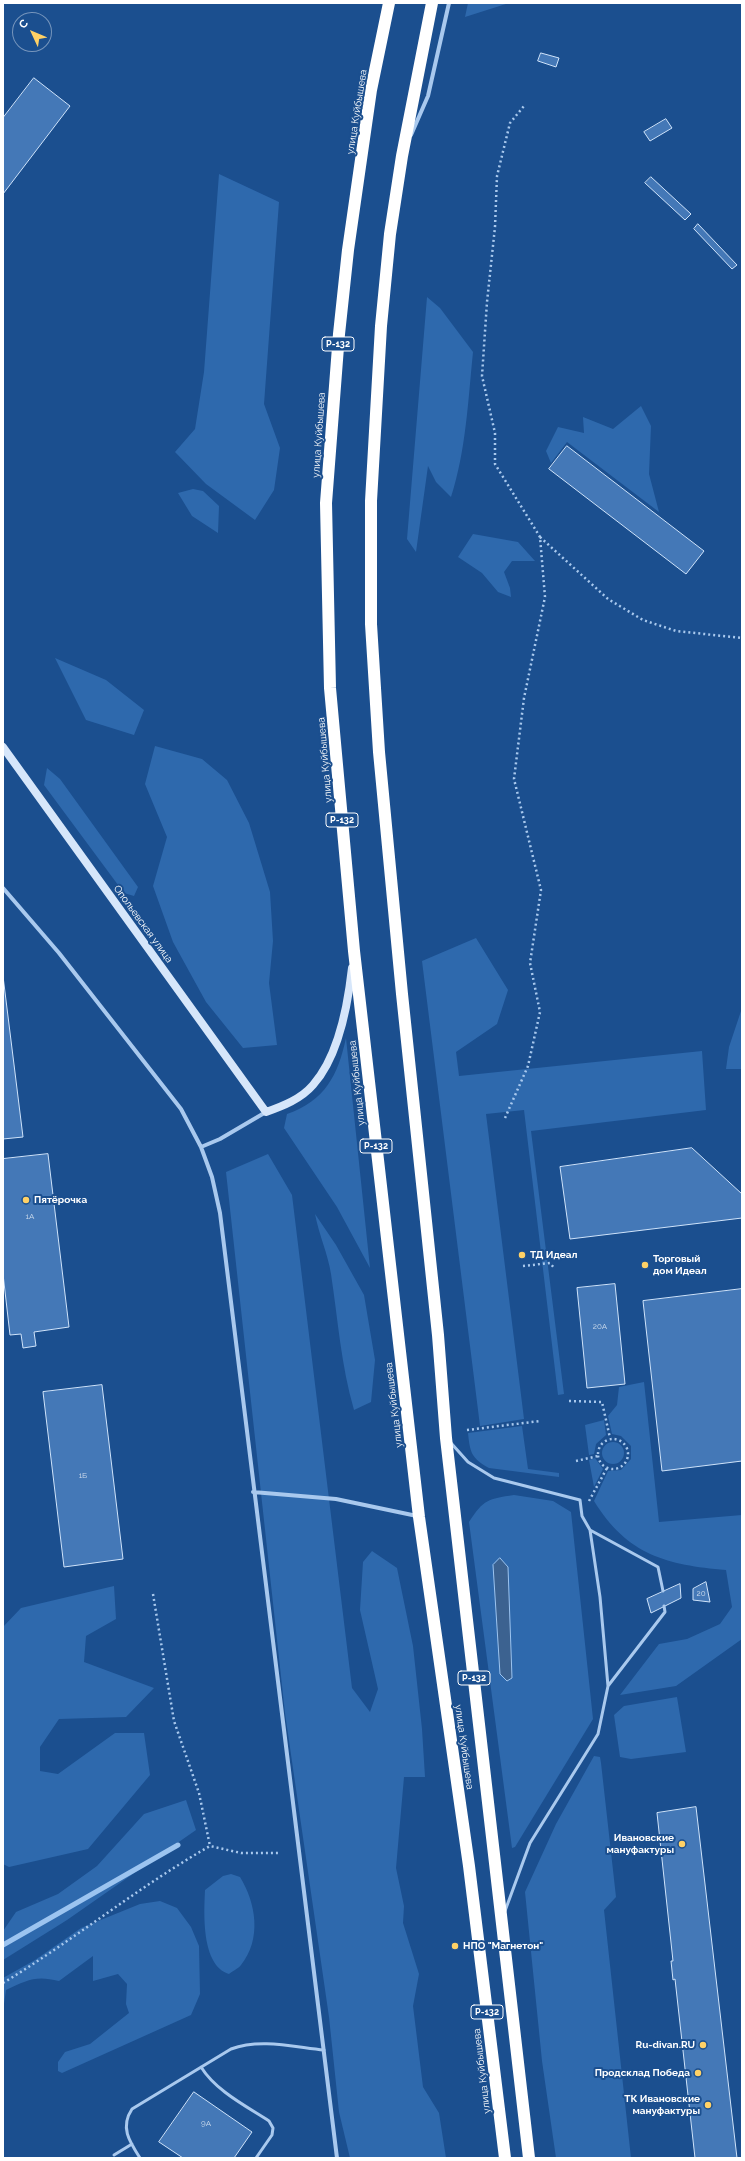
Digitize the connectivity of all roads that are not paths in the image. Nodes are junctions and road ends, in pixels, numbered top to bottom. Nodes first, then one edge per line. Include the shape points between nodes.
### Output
1 (389, 3) edge
2 (432, 3) edge
3 (449, 3) edge
4 (402, 156) junction
5 (3, 747) edge
6 (3, 888) edge
7 (354, 951) junction
8 (266, 1112) junction
9 (201, 1147) junction
10 (446, 1438) junction
11 (253, 1492) junction
12 (419, 1517) junction
13 (590, 1530) junction
14 (663, 1591) dead end
15 (664, 1606) dead end
16 (608, 1686) junction
17 (502, 1919) junction
18 (324, 2050) junction
19 (201, 2067) junction
20 (132, 2144) junction
21 (114, 2155) dead end
22 (140, 2158) edge
23 (256, 2158) edge
24 (338, 2158) edge
25 (504, 2158) edge
26 (529, 2158) edge

1 - 7 highway, улица Куйбышева / Р-132 via 371,90 346,265 326,503 330,688
2 - 4 highway, улица Куйбышева / Р-132
3 - 4 street via 428,96
4 - 10 highway, улица Куйбышева / Р-132 via 390,234 381,326 371,501 371,624 379,752 438,1335
5 - 8 street, Опольевская улица
6 - 9 street via 59,953 181,1109
7 - 8 street via 349,995 328,1065 312,1086 289,1103
7 - 12 highway, улица Куйбышева / Р-132
8 - 9 street
9 - 11 street via 212,1177 220,1213
10 - 13 lane via 468,1462 494,1478 580,1500 582,1516
10 - 17 highway, улица Куйбышева / Р-132
11 - 12 street via 336,1499
11 - 18 street
12 - 25 highway, улица Куйбышева / Р-132 via 470,1873
13 - 14 lane via 658,1567
13 - 16 lane via 600,1597
15 - 16 lane via 665,1612
16 - 17 lane via 598,1734 530,1844
17 - 26 highway, улица Куйбышева / Р-132
18 - 19 lane via 244,2044
18 - 24 street
19 - 20 lane via 132,2109 126,2118 125,2129
19 - 23 lane via 215,2084 269,2121 273,2128 272,2135
20 - 21 lane
20 - 22 lane

